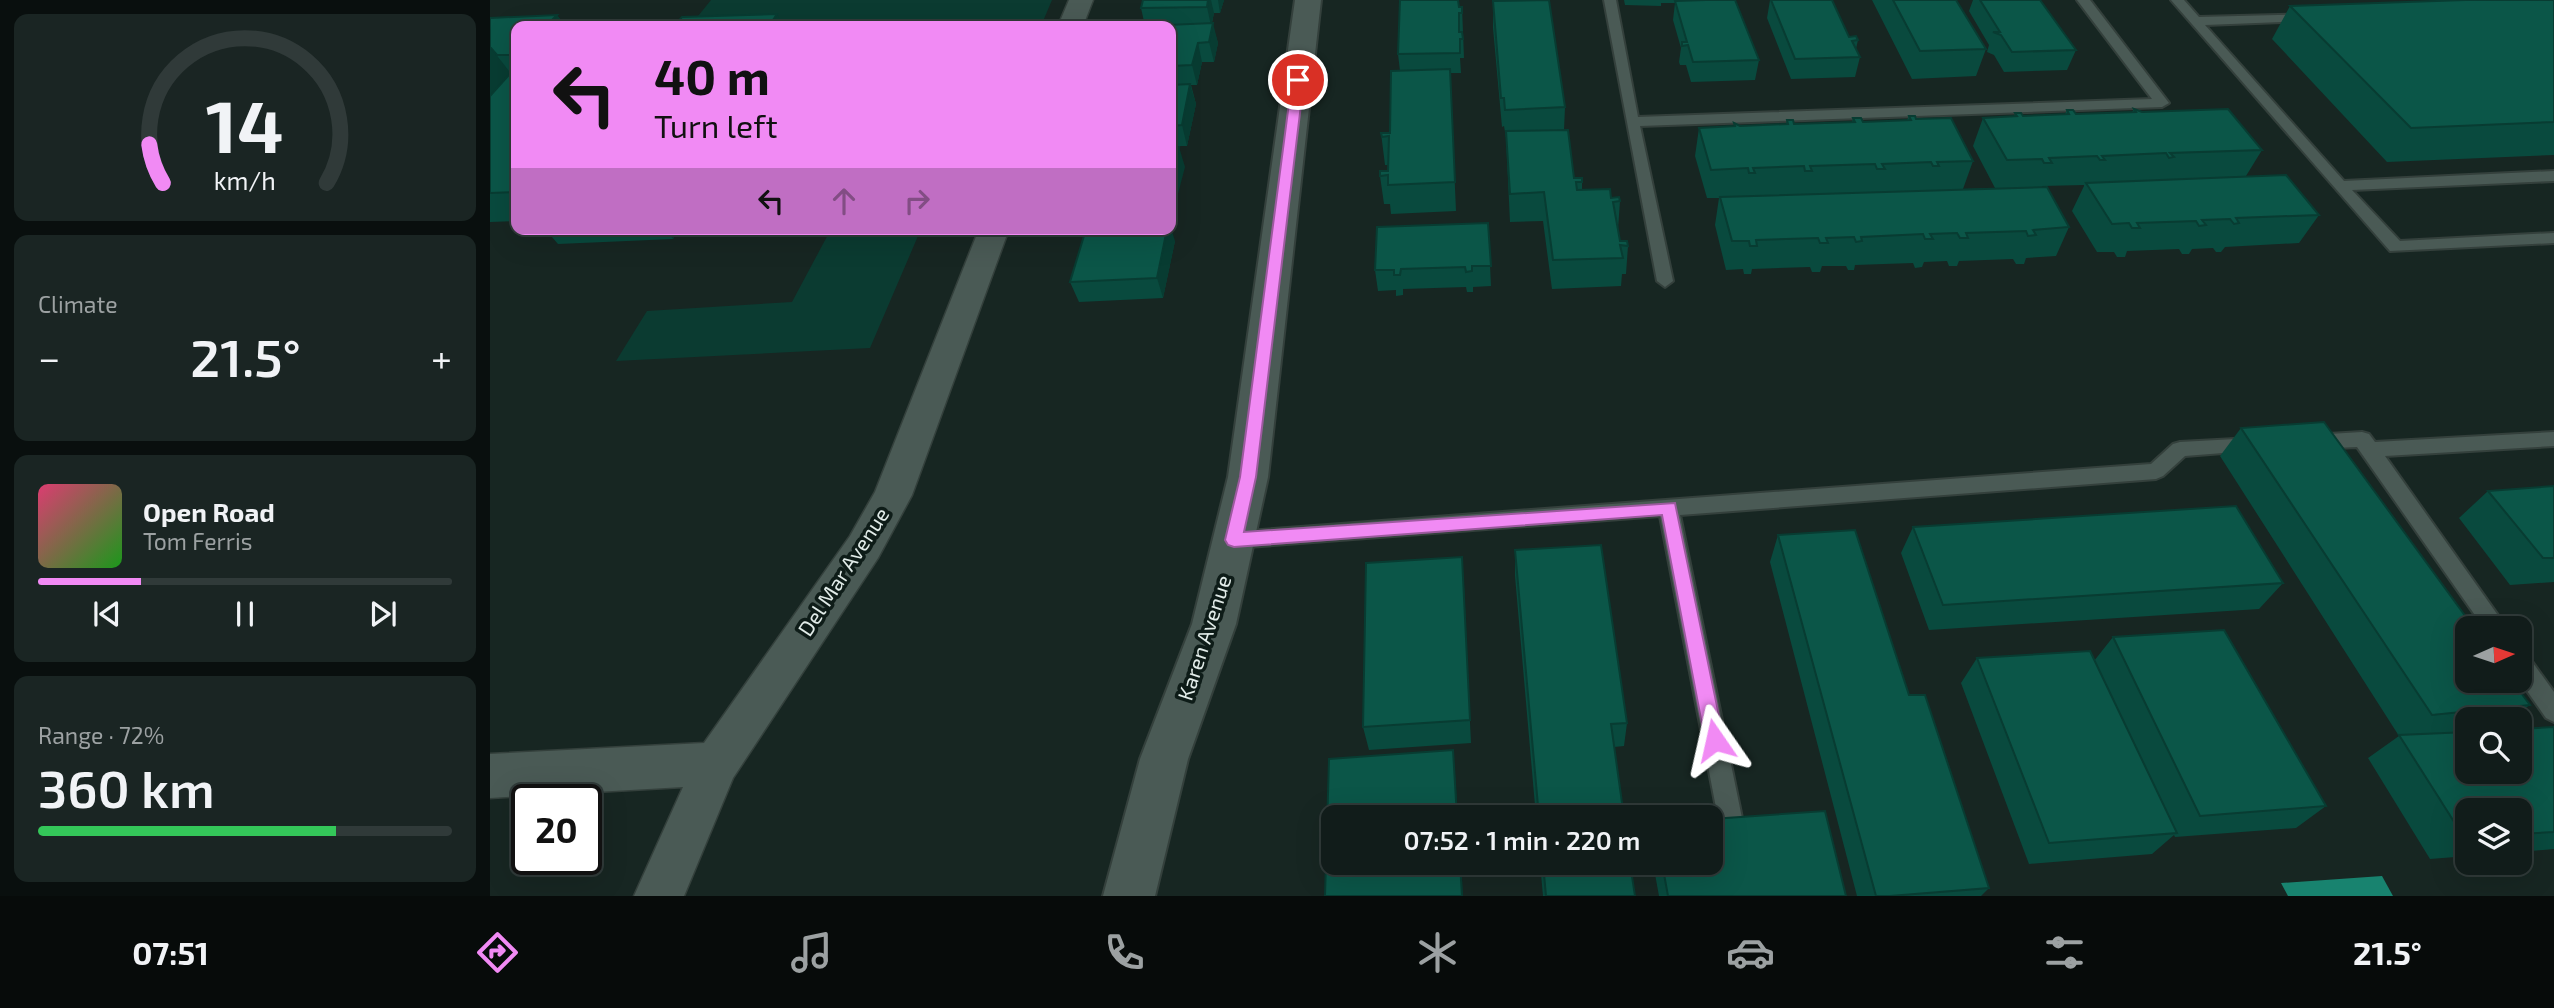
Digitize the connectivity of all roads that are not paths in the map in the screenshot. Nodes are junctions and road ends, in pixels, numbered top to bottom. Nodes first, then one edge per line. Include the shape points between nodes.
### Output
1 (1081, 0) edge
2 (1308, 0) edge
3 (1610, 0) edge
4 (2082, 0) edge
5 (2178, 0) edge
6 (2319, 16) edge
7 (1073, 21) edge
8 (2195, 21) junction
9 (1632, 122) junction
10 (2554, 176) edge
11 (2340, 186) junction
12 (992, 235) edge
13 (2554, 238) edge
14 (1665, 281) dead end
15 (2554, 439) edge
16 (2297, 443) edge
17 (2271, 444) edge
18 (2370, 450) junction
19 (1669, 508) junction
20 (1234, 540) junction
21 (2488, 616) edge
22 (2532, 680) edge
23 (2554, 711) edge
24 (716, 764) junction
25 (490, 776) edge
26 (1730, 818) edge
27 (659, 896) edge
28 (1129, 896) edge

1 - 7 street
2 - 20 street, Karen Avenue via 1248,477
3 - 9 lane
4 - 9 lane via 2162,103
5 - 8 lane
6 - 8 lane
8 - 11 lane
9 - 14 lane
10 - 11 lane
11 - 13 lane via 2396,247
12 - 24 street, Del Mar Avenue via 893,495 864,547
15 - 18 lane
16 - 18 lane via 2362,439
17 - 19 lane via 2180,449 2156,471
18 - 21 lane
19 - 20 lane
19 - 26 lane
20 - 28 street, Karen Avenue via 1214,624 1164,759
22 - 23 lane
24 - 25 street
24 - 27 street, Del Mar Avenue

